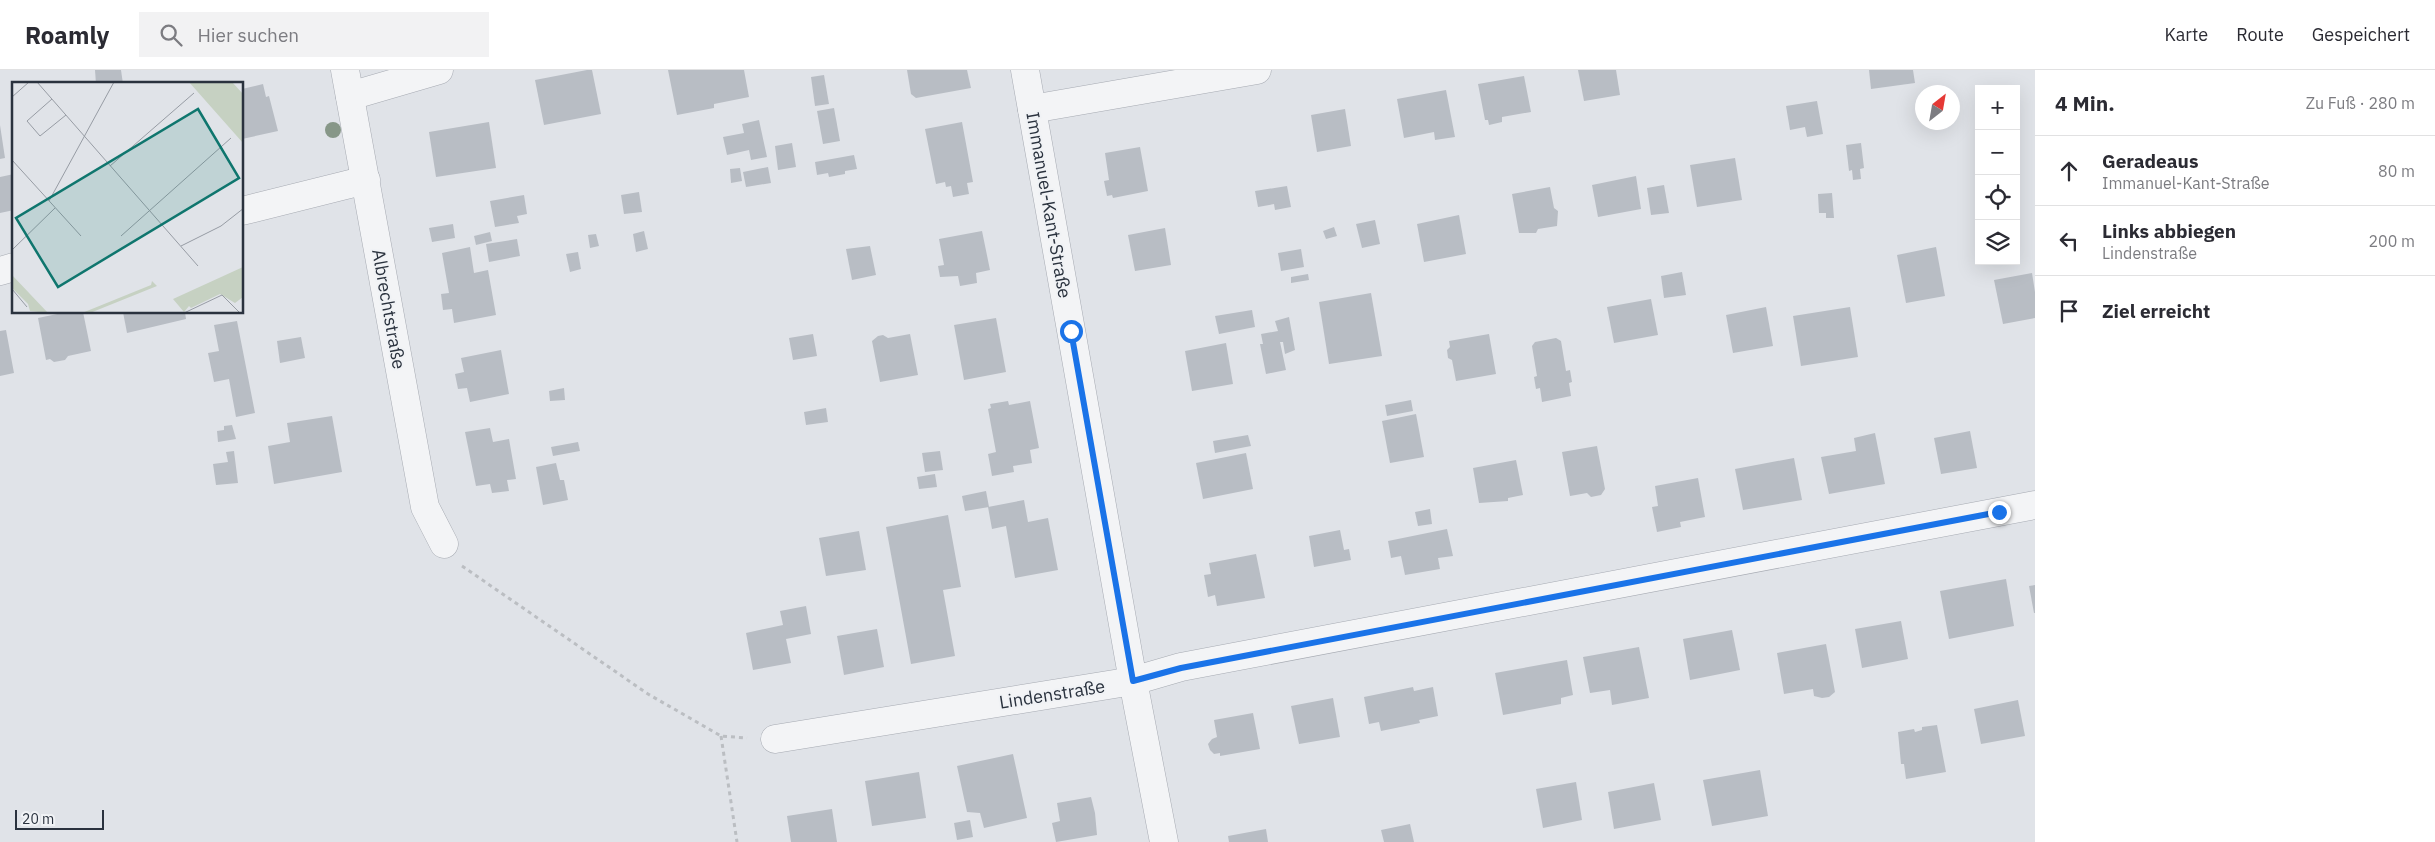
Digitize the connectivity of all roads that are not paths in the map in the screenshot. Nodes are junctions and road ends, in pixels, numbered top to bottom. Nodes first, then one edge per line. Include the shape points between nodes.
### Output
1 (439, 70) edge
2 (1025, 70) edge
3 (1257, 70) edge
4 (348, 83) edge
5 (1032, 109) junction
6 (366, 180) junction
7 (244, 210) edge
8 (2035, 505) edge
9 (444, 544) road end
10 (1133, 681) junction
11 (774, 739) dead end
12 (1164, 842) edge

1 - 4 street
2 - 5 street, Immanuel-Kant-Straße
3 - 5 street
4 - 6 street, Albrechtstraße
5 - 10 street, Immanuel-Kant-Straße
6 - 7 street
6 - 9 street, Albrechtstraße via 425,507
8 - 10 street, Lindenstraße via 1181,668
10 - 11 street, Lindenstraße
10 - 12 street, Immanuel-Kant-Straße

